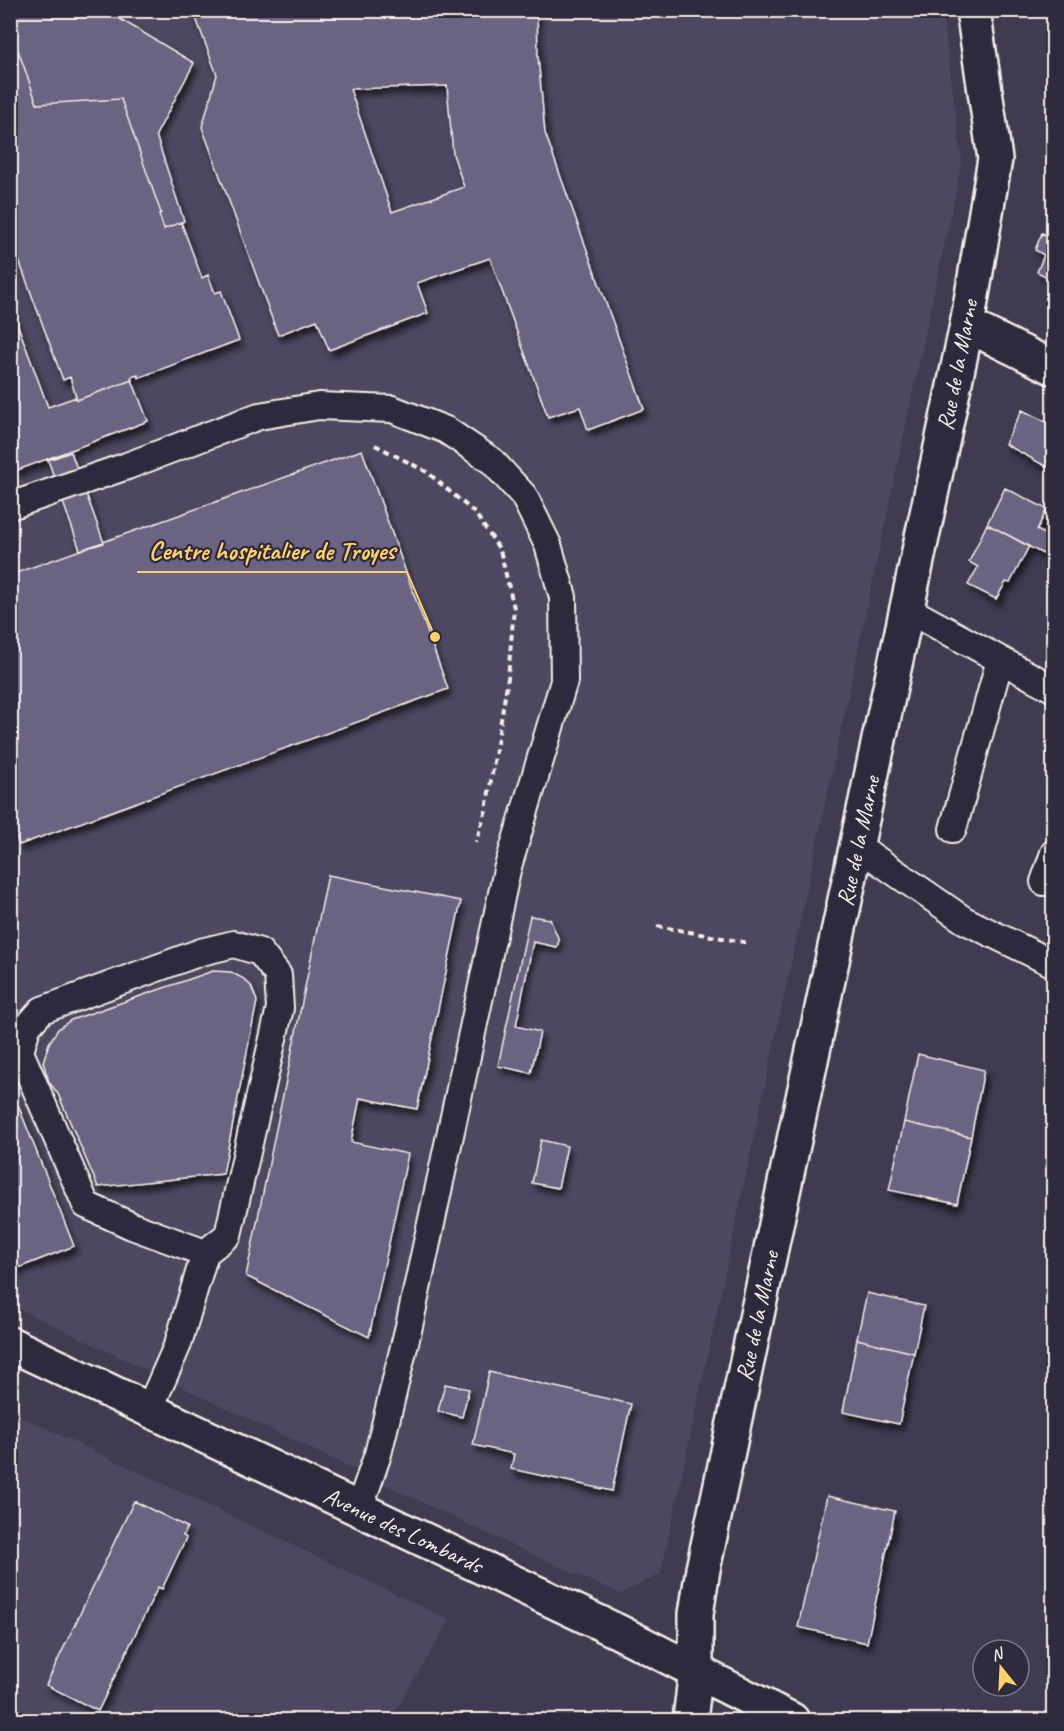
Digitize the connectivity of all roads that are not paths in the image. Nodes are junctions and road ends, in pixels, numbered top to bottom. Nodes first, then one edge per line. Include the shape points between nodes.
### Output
1 (974, 10) edge
2 (967, 325) junction
3 (1053, 368) edge
4 (10, 506) edge
5 (907, 609) junction
6 (1000, 660) junction
7 (1053, 689) edge
8 (953, 829) dead end
9 (857, 846) junction
10 (1053, 853) edge
11 (1044, 882) dead end
12 (1053, 964) edge
13 (205, 1253) junction
14 (10, 1344) edge
15 (149, 1410) junction
16 (359, 1509) junction
17 (696, 1670) junction
18 (690, 1720) edge
19 (792, 1720) edge

1 - 2 street, Rue de la Marne via 995,159
2 - 3 street
2 - 5 street, Rue de la Marne
4 - 16 lane via 259,416 319,406 392,409 446,430 492,461 524,496 548,544 563,597 564,681 507,870 409,1326 378,1454
5 - 6 lane
5 - 9 street, Rue de la Marne
6 - 7 lane
6 - 8 lane
9 - 12 lane via 964,920
9 - 17 street, Rue de la Marne via 703,1569 696,1614
10 - 11 lane
13 - 13 lane via 228,1235 280,1008 278,975 260,952 234,944 201,952 42,1010 27,1027 20,1052 86,1205
13 - 15 lane via 178,1344
14 - 15 street, Avenue des Lombards
15 - 16 street, Avenue des Lombards
16 - 17 street, Avenue des Lombards
17 - 18 street, Rue de la Marne
17 - 19 street, Avenue des Lombards

